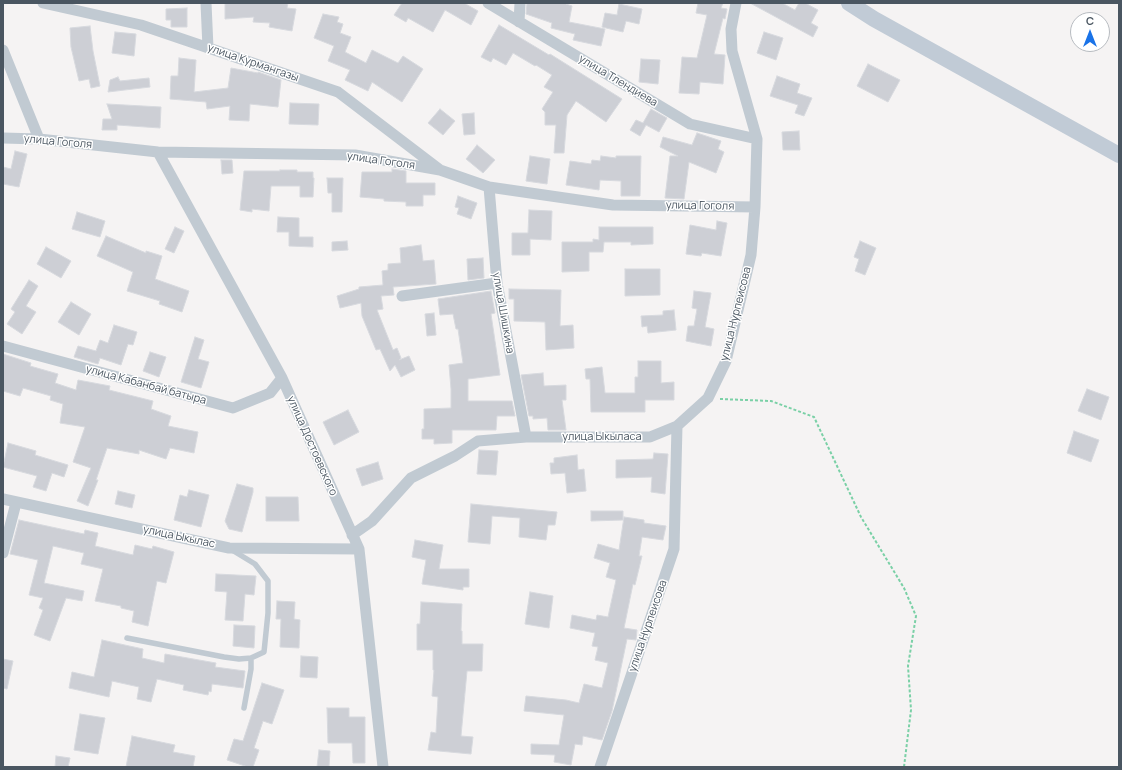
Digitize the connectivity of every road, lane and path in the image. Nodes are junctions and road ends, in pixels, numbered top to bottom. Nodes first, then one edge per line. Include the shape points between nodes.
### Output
1 (43, 3) edge
2 (206, 3) edge
3 (488, 3) edge
4 (520, 3) edge
5 (736, 3) edge
6 (849, 3) edge
7 (518, 22) junction
8 (208, 48) junction
9 (3, 50) edge
10 (3, 138) edge
11 (39, 139) junction
12 (757, 139) junction
13 (158, 152) junction
14 (1119, 156) edge
15 (440, 170) junction
16 (489, 187) junction
17 (755, 207) junction
18 (497, 283) junction
19 (402, 296) dead end
20 (3, 346) edge
21 (282, 378) junction
22 (708, 398) junction
23 (677, 426) junction
24 (526, 438) junction
25 (3, 499) edge
26 (16, 503) junction
27 (352, 535) junction
28 (229, 548) junction
29 (359, 549) junction
30 (3, 553) edge
31 (127, 638) dead end
32 (251, 658) junction
33 (244, 708) dead end
34 (383, 767) edge
35 (600, 767) edge
36 (904, 767) edge

1 - 8 street, улица Курмангазы via 141,25
2 - 8 street
3 - 7 street, улица Тлендиева
4 - 7 street
5 - 12 street, улица Нурпеисова via 731,29 732,51
6 - 14 main road
7 - 12 street, улица Тлендиева via 690,124
8 - 15 street, улица Курмангазы via 338,92
9 - 11 street
10 - 11 street, улица Гоголя
11 - 13 street, улица Гоголя
12 - 17 street, улица Нурпеисова
13 - 15 street, улица Гоголя via 355,155
13 - 21 street, улица Достоевского
15 - 16 street, улица Гоголя
16 - 17 street, улица Гоголя via 613,205
16 - 18 street, улица Шишкина
17 - 22 street, улица Нурпеисова via 751,255 726,361
18 - 19 street
18 - 24 street, улица Шишкина
20 - 21 street, улица Кабанбай батыра via 233,408 270,393
21 - 27 street, улица Достоевского
22 - 23 street, улица Нурпеисова
22 - 36 path via 771,401 814,417 861,517 904,588 916,616 908,666 911,710
23 - 24 street, улица Ыкыласа via 650,437
23 - 35 street, улица Нурпеисова via 674,549
24 - 27 street via 478,441 455,456 411,478 372,521
25 - 26 street, улица Ыкылас
26 - 28 street, улица Ыкылас
26 - 30 street
27 - 29 street, улица Достоевского
28 - 29 street, улица Ыкылас
28 - 32 lane via 255,564 268,581 264,652
29 - 34 street, улица Достоевского
31 - 32 lane via 224,657
32 - 33 lane

